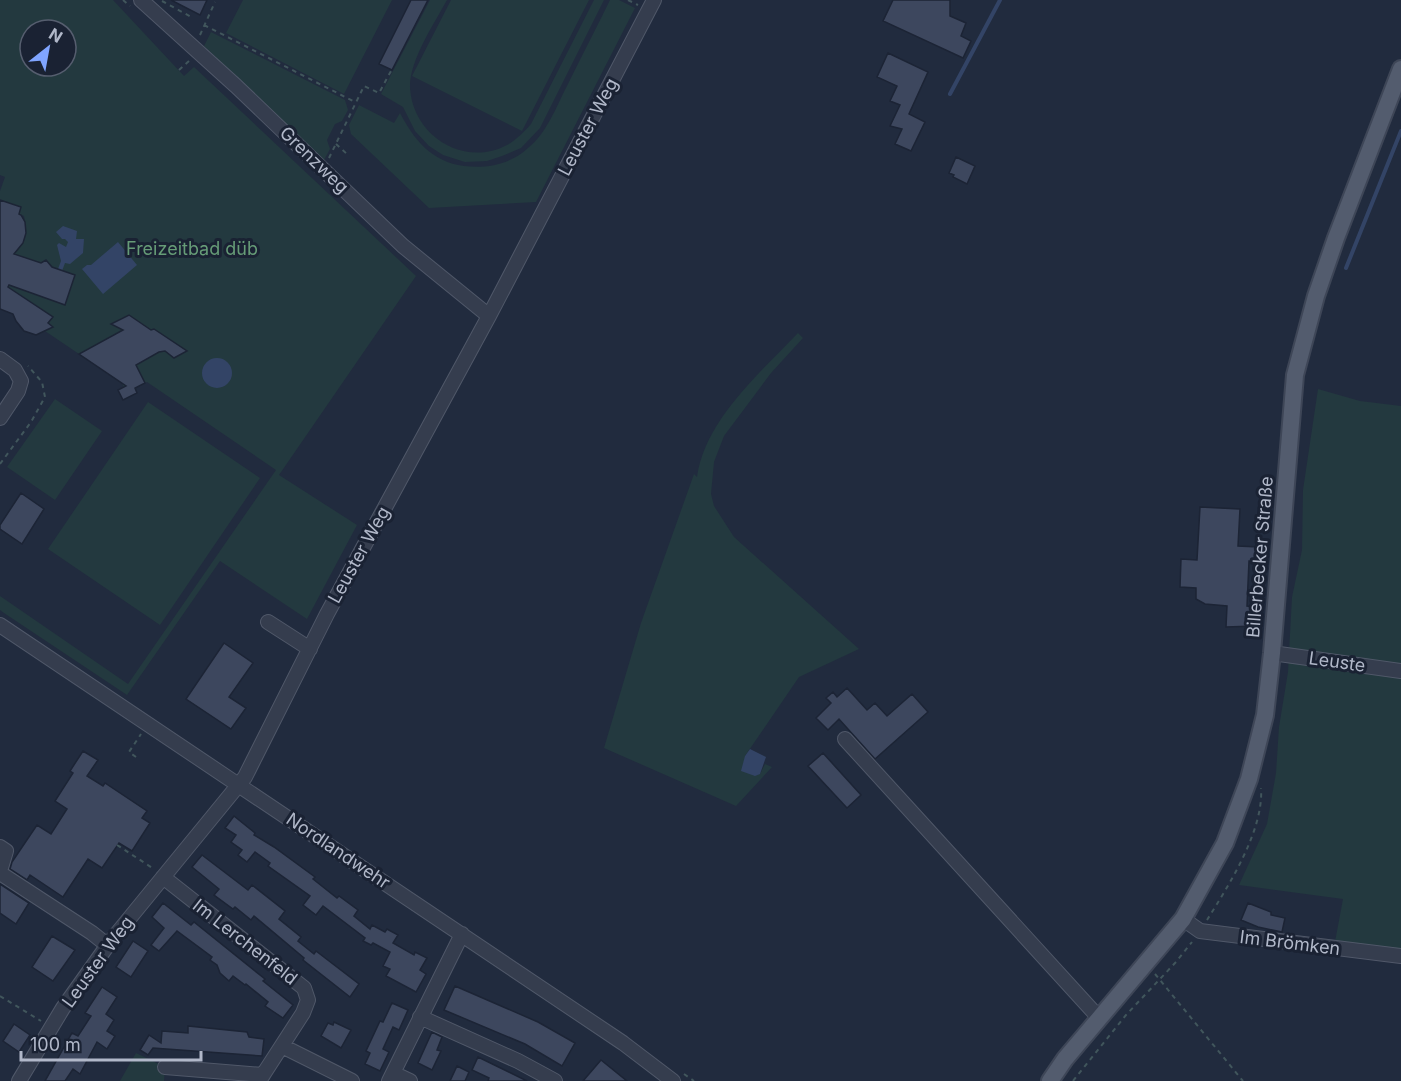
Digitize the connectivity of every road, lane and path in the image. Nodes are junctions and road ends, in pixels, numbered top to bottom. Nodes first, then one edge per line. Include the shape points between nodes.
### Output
1 (123, 0) edge
2 (160, 0) edge
3 (654, 0) edge
4 (136, 4) edge
5 (193, 18) dead end
6 (204, 26) dead end
7 (190, 60) dead end
8 (195, 64) dead end
9 (1401, 69) edge
10 (391, 71) dead end
11 (356, 102) junction
12 (336, 144) junction
13 (348, 155) dead end
14 (323, 168) junction
15 (489, 316) junction
16 (0, 359) edge
17 (0, 418) edge
18 (268, 622) dead end
19 (2, 631) edge
20 (310, 649) junction
21 (1272, 653) junction
22 (1401, 671) edge
23 (147, 724) junction
24 (845, 740) dead end
25 (136, 757) dead end
26 (238, 785) junction
27 (117, 845) dead end
28 (0, 847) edge
29 (0, 872) edge
30 (163, 877) junction
31 (1184, 919) junction
32 (462, 934) junction
33 (107, 945) junction
34 (1401, 956) edge
35 (1162, 982) dead end
36 (0, 996) edge
37 (420, 1017) junction
38 (1100, 1019) junction
39 (51, 1028) junction
40 (282, 1046) junction
41 (165, 1066) dead end
42 (391, 1077) edge
43 (261, 1078) edge
44 (19, 1081) edge
45 (352, 1081) edge
46 (410, 1081) edge
47 (555, 1081) edge
48 (673, 1081) edge
49 (1050, 1081) edge
50 (1243, 1081) edge

1 - 4 path
2 - 5 path
3 - 15 street, Leuster Weg
4 - 14 street, Grenzweg
6 - 11 path
7 - 8 path
9 - 21 main road, Billerbecker Straße via 1336,238 1295,375
10 - 11 path via 379,93 364,86
11 - 12 path
12 - 13 path
12 - 14 path
14 - 15 street, Grenzweg via 403,246
15 - 20 street, Leuster Weg
16 - 17 street via 15,370 21,381
18 - 20 street
19 - 23 street, Nordlandwehr
20 - 26 street, Leuster Weg
21 - 22 street, Leuste
21 - 31 main road, Billerbecker Straße via 1265,715 1249,779 1225,843
23 - 25 path via 129,752
23 - 26 street, Nordlandwehr
24 - 38 street
26 - 30 street, Leuster Weg
26 - 32 street, Nordlandwehr
27 - 30 path
28 - 29 street via 6,851
29 - 33 street
30 - 33 street, Leuster Weg
30 - 40 street, Im Lerchenfeld via 304,988 308,1000
31 - 34 street, Im Brömken via 1200,931
31 - 38 main road, Billerbecker Straße
32 - 37 street
32 - 48 street, Nordlandwehr
33 - 39 street, Leuster Weg
35 - 50 path
36 - 39 path
37 - 42 street
37 - 47 street
38 - 49 main road, Billerbecker Straße
39 - 44 street, Leuster Weg
40 - 43 street, Im Lerchenfeld
40 - 45 street
41 - 43 street, Im Lerchenfeld
42 - 46 street

